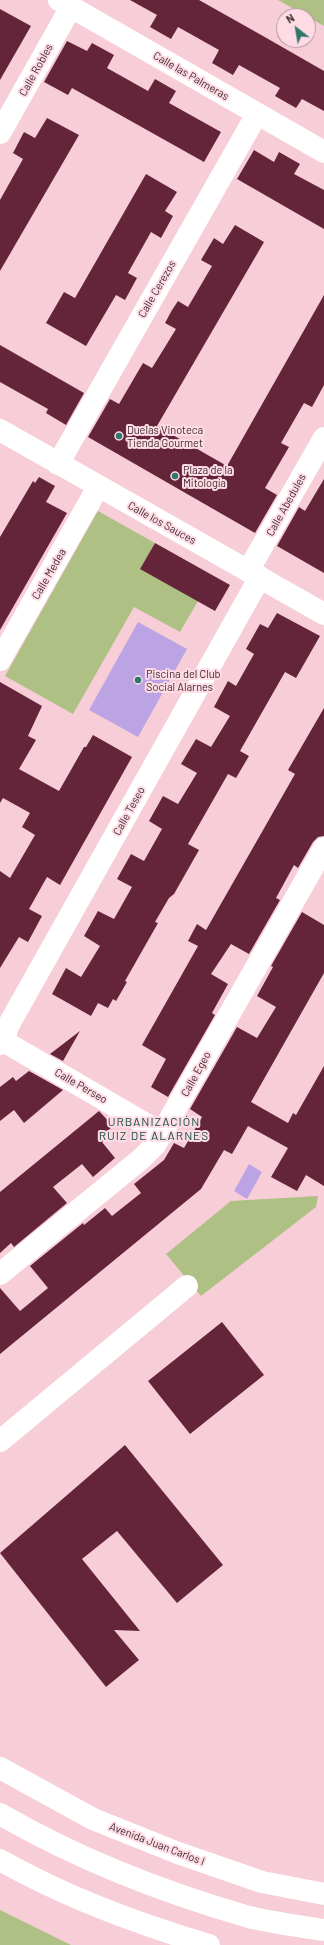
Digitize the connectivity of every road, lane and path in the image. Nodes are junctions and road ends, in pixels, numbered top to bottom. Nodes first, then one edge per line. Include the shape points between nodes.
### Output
1 (65, 4) edge
2 (257, 114) junction
3 (0, 133) edge
4 (324, 152) edge
5 (0, 430) edge
6 (324, 438) edge
7 (58, 464) junction
8 (98, 487) junction
9 (254, 574) junction
10 (324, 614) edge
11 (0, 660) edge
12 (324, 848) edge
13 (1, 1041) edge
14 (163, 1134) junction
15 (0, 1274) edge
16 (188, 1286) dead end
17 (0, 1441) edge
18 (0, 1768) edge
19 (0, 1814) edge
20 (0, 1860) edge
21 (324, 1894) edge
22 (324, 1930) edge
23 (209, 1945) edge

1 - 2 street, Calle las Palmeras
1 - 3 street, Calle Robles
2 - 4 street, Calle las Palmeras
2 - 7 street, Calle Cerezos
5 - 7 street, Calle los Sauces
6 - 9 street, Calle Abedules
7 - 8 street, Calle los Sauces
8 - 9 street, Calle los Sauces
8 - 11 street, Calle Medea
9 - 10 street, Calle los Sauces
9 - 13 street, Calle Teseo
12 - 14 street, Calle Egeo
13 - 14 street, Calle Perseo
14 - 15 street, Calle Egeo via 141,1159
16 - 17 street
18 - 21 street, Avenida Juan Carlos I via 93,1819 178,1853 262,1882
19 - 22 street via 32,1832 147,1885 250,1917
20 - 23 street via 84,1901

